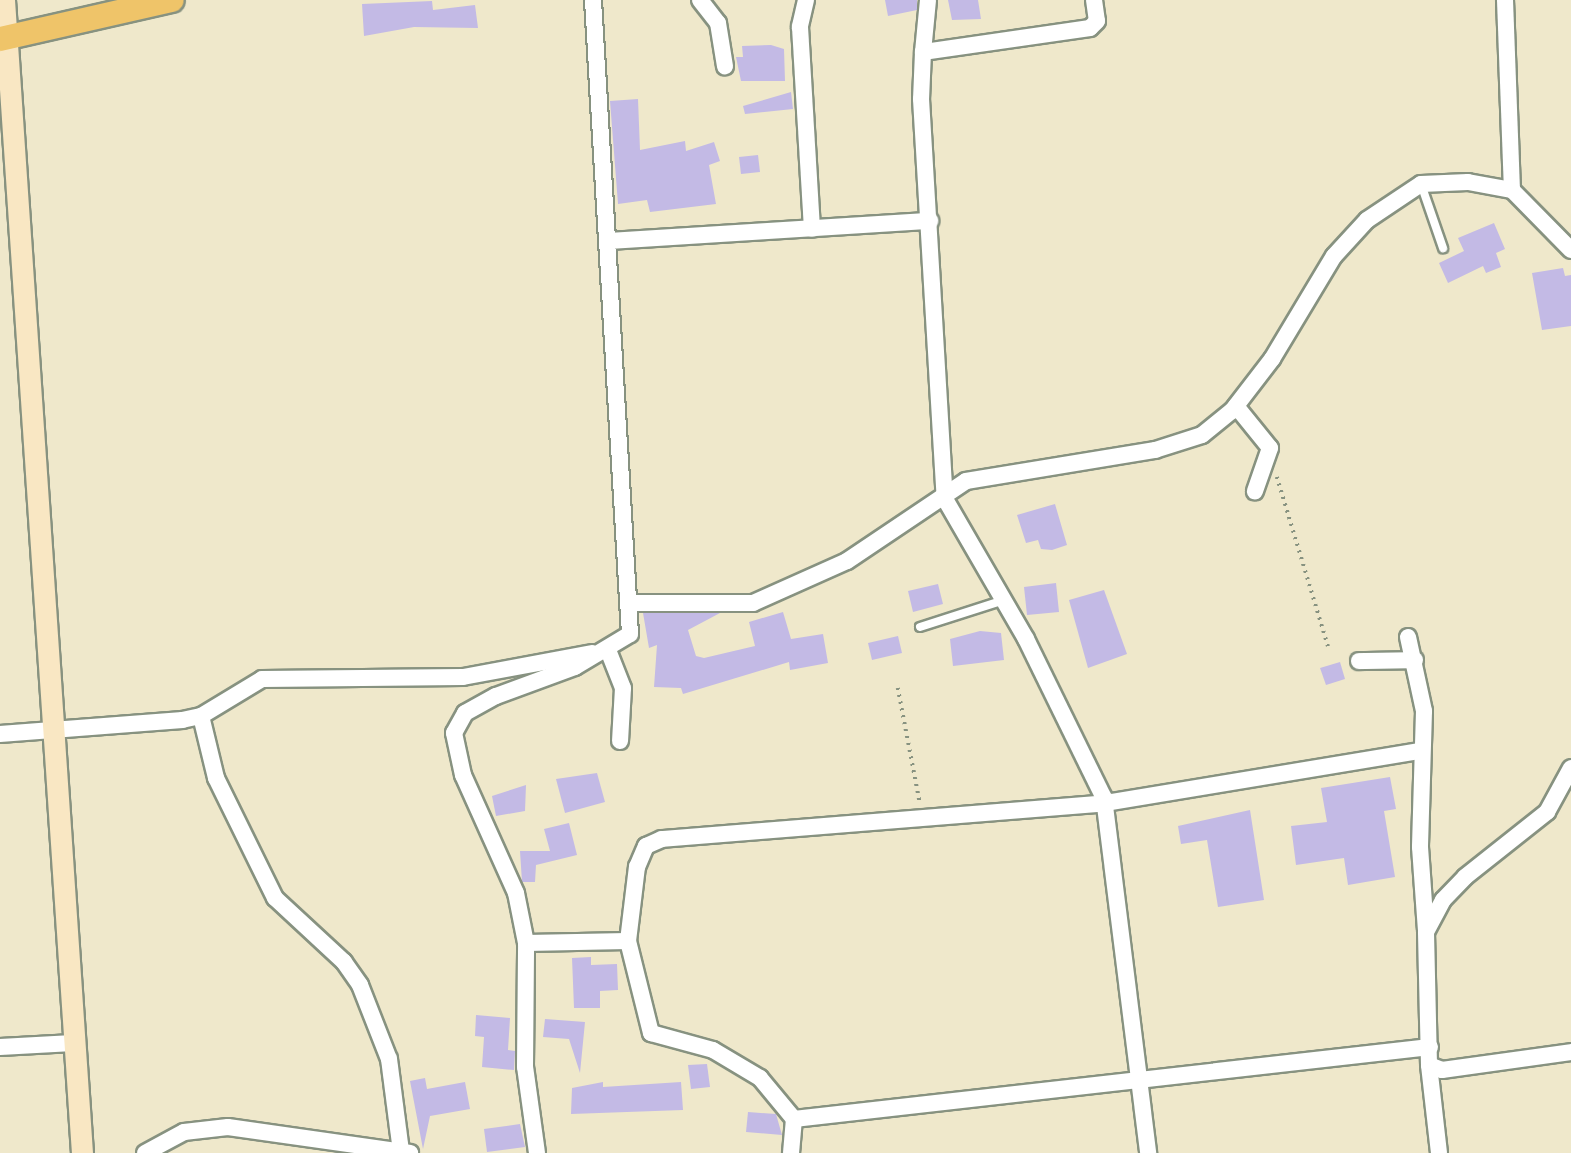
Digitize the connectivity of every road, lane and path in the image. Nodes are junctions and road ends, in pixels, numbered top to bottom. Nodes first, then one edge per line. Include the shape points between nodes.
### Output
1 (4, 0) edge
2 (172, 0) edge
3 (593, 0) edge
4 (700, 0) edge
5 (806, 0) edge
6 (928, 0) edge
7 (1094, 0) edge
8 (1505, 0) edge
9 (2, 39) edge
10 (923, 52) junction
11 (725, 66) dead end
12 (1422, 184) junction
13 (1512, 190) junction
14 (930, 221) junction
15 (812, 229) junction
16 (609, 242) junction
17 (1443, 248) dead end
18 (1571, 250) edge
19 (1236, 406) junction
20 (1270, 455) junction
21 (1255, 491) dead end
22 (945, 499) junction
23 (1004, 600) junction
24 (632, 603) junction
25 (920, 627) dead end
26 (1408, 637) dead end
27 (1328, 646) dead end
28 (603, 651) junction
29 (1415, 660) junction
30 (1359, 661) dead end
31 (898, 688) dead end
32 (201, 716) junction
33 (52, 730) junction
34 (0, 734) edge
35 (620, 740) dead end
36 (1420, 751) junction
37 (1571, 768) edge
38 (1105, 803) junction
39 (923, 819) junction
40 (1426, 932) junction
41 (628, 941) junction
42 (526, 943) junction
43 (73, 1043) junction
44 (0, 1047) edge
45 (1430, 1047) junction
46 (1571, 1052) edge
47 (1429, 1065) junction
48 (1139, 1079) junction
49 (794, 1119) junction
50 (406, 1152) edge
51 (82, 1153) edge
52 (145, 1153) edge
53 (537, 1153) edge
54 (791, 1153) edge
55 (1148, 1153) edge
56 (1439, 1153) edge

1 - 9 street
2 - 9 main road
3 - 16 street
4 - 11 street via 718,23
5 - 15 street via 800,27
6 - 10 street
7 - 10 street via 1097,21 1090,28
8 - 13 street
9 - 33 street
10 - 14 street
12 - 13 street via 1468,181
12 - 17 lane
12 - 19 street via 1367,220 1334,256
13 - 18 street
14 - 15 street
14 - 22 street
15 - 16 street
16 - 24 street
19 - 20 street via 1257,426
19 - 22 street via 1202,435 1156,450 987,473
20 - 21 street
20 - 27 path
22 - 23 street
22 - 24 street via 811,581 753,603
23 - 25 lane
23 - 38 street via 1086,752
24 - 28 street via 627,641
26 - 29 street
28 - 32 street via 463,677 262,679
28 - 35 street via 623,688
28 - 42 street via 496,695 456,726 457,757 516,893
29 - 30 street
29 - 36 street via 1424,711
31 - 39 path
32 - 33 street
32 - 50 street via 216,778 275,898 344,962 360,985 389,1059
33 - 34 street
33 - 43 street
36 - 38 street
36 - 40 street
37 - 40 street via 1547,812 1465,877 1443,900
38 - 39 street
38 - 48 street
39 - 41 street via 662,839 646,846 637,867
40 - 45 street
41 - 42 street
41 - 49 street via 651,1033 713,1050 760,1078
42 - 53 street via 525,1067
43 - 44 street
43 - 51 street
45 - 47 street
45 - 48 street
46 - 47 street via 1442,1070
47 - 56 street
48 - 49 street
48 - 55 street
49 - 54 street
50 - 52 street via 211,1127 184,1132

